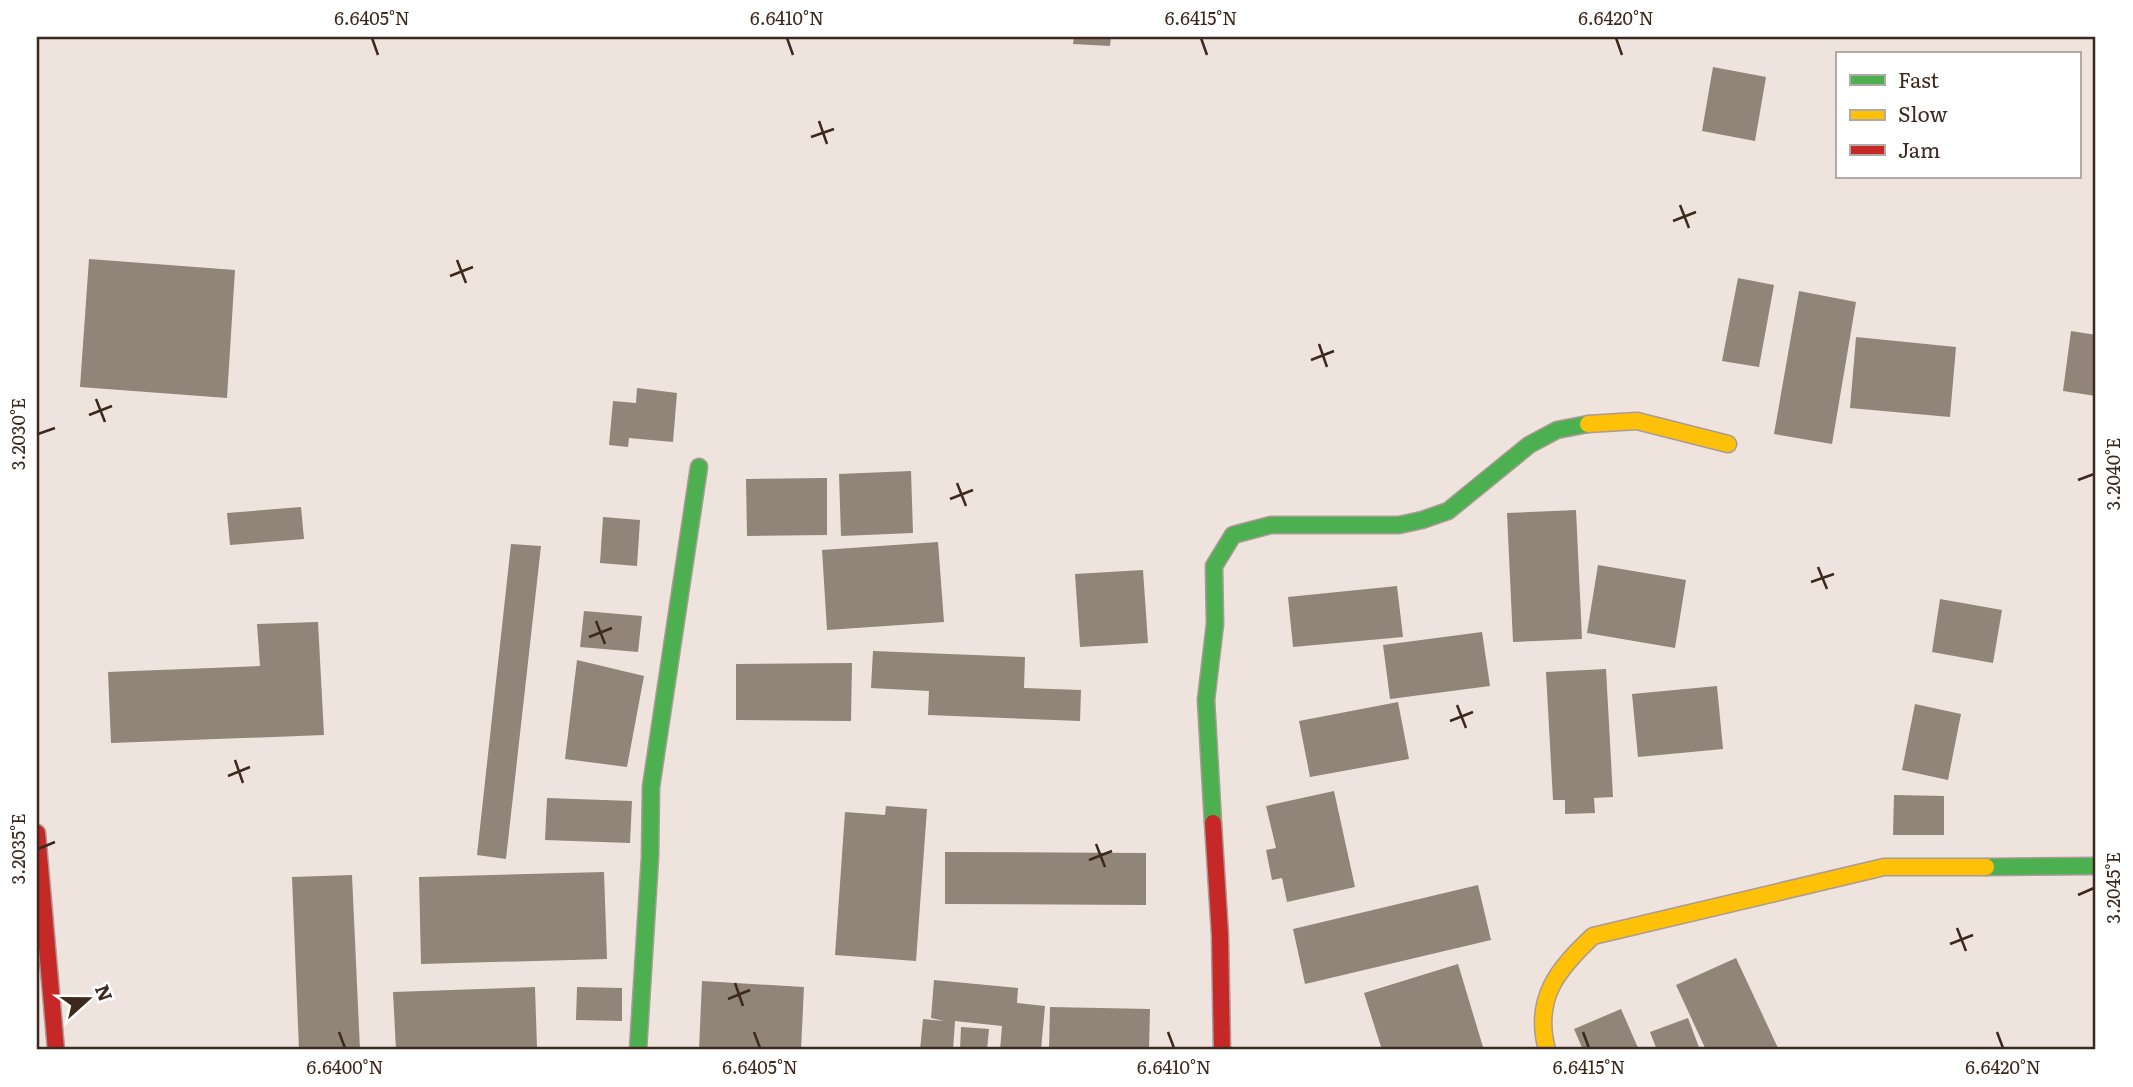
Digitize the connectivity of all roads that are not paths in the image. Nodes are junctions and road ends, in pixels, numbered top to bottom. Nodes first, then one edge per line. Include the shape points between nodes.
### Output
1 (1728, 444) dead end
2 (699, 467) dead end
3 (37, 833) edge
4 (2096, 866) edge
5 (56, 1050) edge
6 (638, 1050) edge
7 (1222, 1050) edge
8 (1547, 1050) edge

1 - 7 street via 1637,421 1595,423 1557,430 1529,445 1448,511 1422,520 1271,525 1233,535 1214,566 1215,624 1206,699
2 - 6 street via 651,787
3 - 5 street
4 - 8 street via 1884,867 1593,936 1561,967 1545,1004

